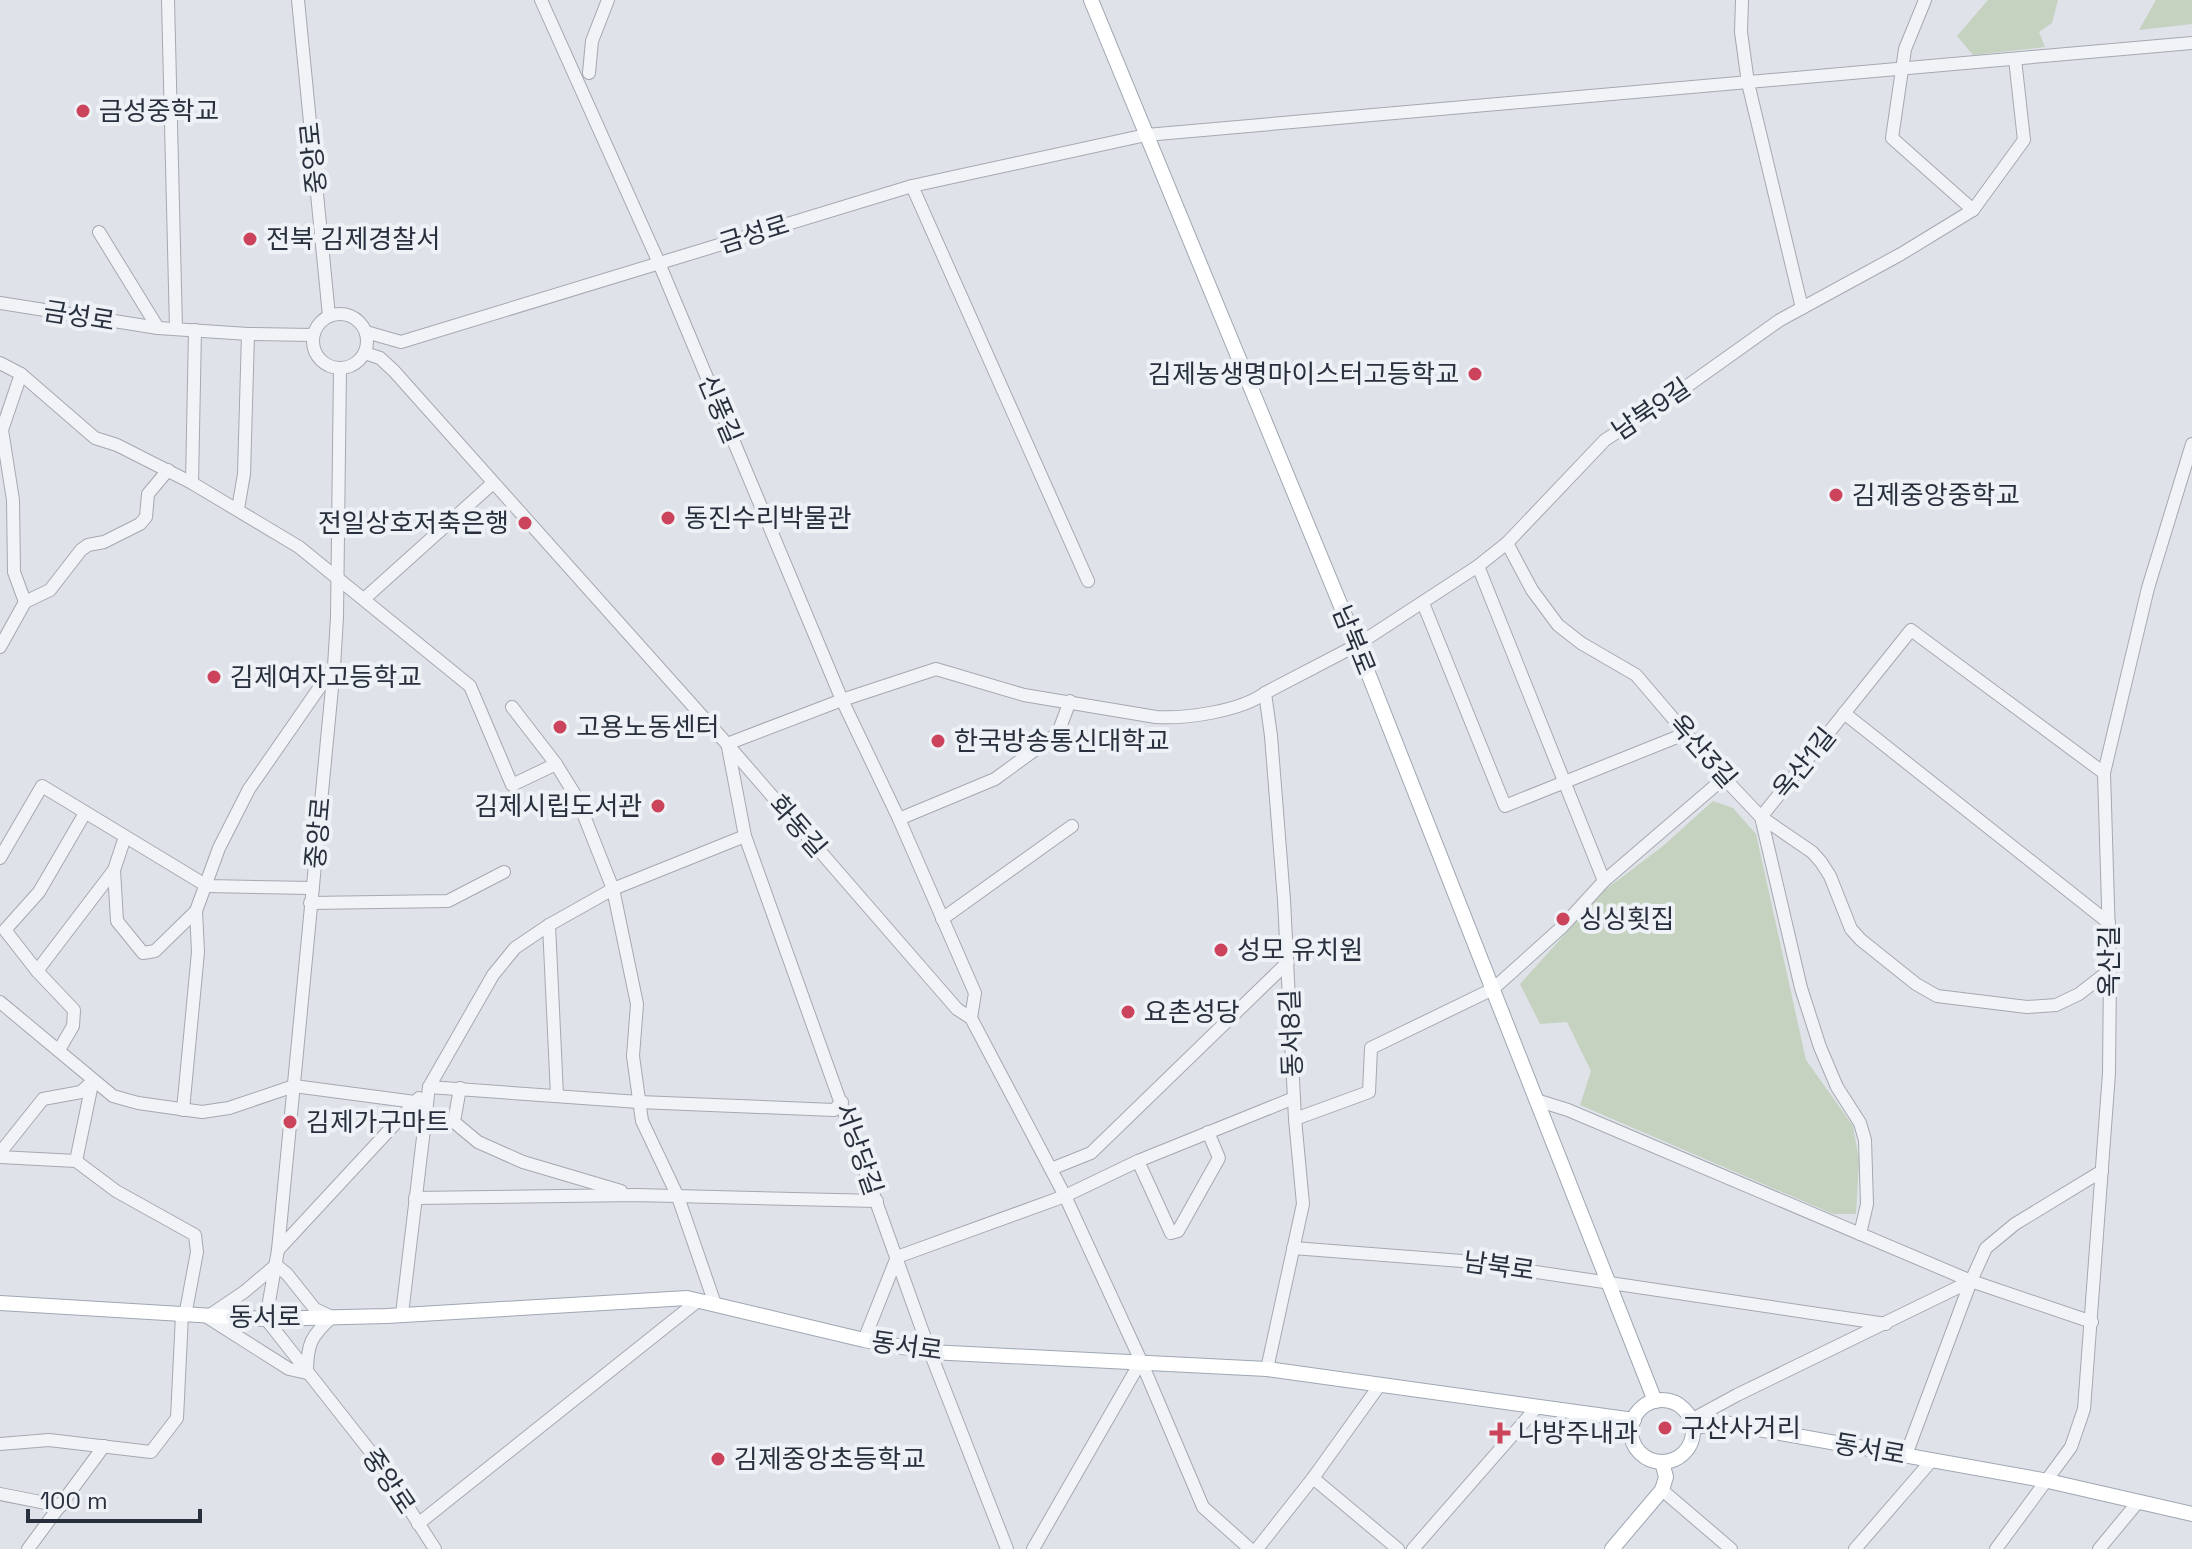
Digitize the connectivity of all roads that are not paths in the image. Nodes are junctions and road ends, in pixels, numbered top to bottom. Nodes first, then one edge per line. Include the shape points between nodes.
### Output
1 (168, 0) edge
2 (298, 0) edge
3 (541, 0) edge
4 (608, 0) edge
5 (1091, 0) edge
6 (1742, 0) edge
7 (1925, 0) edge
8 (2192, 43) edge
9 (2015, 59) junction
10 (1901, 69) junction
11 (589, 73) dead end
12 (1748, 83) junction
13 (1146, 135) junction
14 (912, 186) junction
15 (1973, 210) junction
16 (99, 232) dead end
17 (659, 263) junction
18 (0, 303) edge
19 (1802, 308) junction
20 (329, 316) junction
21 (158, 328) junction
22 (176, 329) junction
23 (195, 330) junction
24 (366, 332) junction
25 (248, 334) junction
26 (313, 335) junction
27 (365, 353) junction
28 (0, 363) edge
29 (340, 368) junction
30 (21, 374) junction
31 (1, 430) edge
32 (2192, 444) edge
33 (168, 470) junction
34 (192, 483) junction
35 (493, 483) junction
36 (238, 509) junction
37 (1507, 543) junction
38 (1478, 566) junction
39 (337, 580) junction
40 (1088, 581) dead end
41 (364, 599) junction
42 (25, 602) junction
43 (1423, 603) junction
44 (1357, 645) junction
45 (0, 647) edge
46 (334, 667) junction
47 (1265, 693) junction
48 (842, 700) junction
49 (1070, 701) junction
50 (512, 707) dead end
51 (1844, 713) junction
52 (1687, 733) junction
53 (727, 744) junction
54 (556, 764) junction
55 (2104, 773) junction
56 (1724, 778) junction
57 (1566, 782) junction
58 (85, 813) junction
59 (1761, 817) junction
60 (899, 819) junction
61 (1072, 826) dead end
62 (745, 836) junction
63 (125, 837) junction
64 (0, 858) edge
65 (114, 870) junction
66 (504, 872) dead end
67 (1604, 881) junction
68 (207, 886) junction
69 (313, 888) junction
70 (613, 889) junction
71 (310, 903) junction
72 (196, 911) junction
73 (942, 919) junction
74 (2109, 923) junction
75 (549, 925) junction
76 (1288, 962) junction
77 (2110, 970) junction
78 (37, 971) junction
79 (1493, 989) junction
80 (0, 1002) edge
81 (971, 1018) junction
82 (59, 1050) junction
83 (93, 1081) junction
84 (294, 1086) junction
85 (429, 1087) junction
86 (460, 1088) junction
87 (557, 1095) junction
88 (1294, 1098) junction
89 (1536, 1100) junction
90 (415, 1102) junction
91 (639, 1102) junction
92 (842, 1102) junction
93 (183, 1110) junction
94 (1295, 1119) junction
95 (1208, 1132) junction
96 (0, 1155) edge
97 (76, 1161) junction
98 (1138, 1161) junction
99 (1051, 1169) junction
100 (2102, 1171) junction
101 (636, 1195) junction
102 (1065, 1196) junction
103 (678, 1197) junction
104 (415, 1198) junction
105 (877, 1201) junction
106 (1860, 1234) junction
107 (1293, 1248) junction
108 (278, 1250) junction
109 (897, 1257) junction
110 (276, 1265) junction
111 (1971, 1281) junction
112 (1610, 1282) junction
113 (699, 1300) junction
114 (0, 1303) edge
115 (715, 1304) junction
116 (402, 1314) junction
117 (184, 1316) junction
118 (207, 1317) junction
119 (332, 1317) junction
120 (266, 1319) junction
121 (2092, 1322) junction
122 (1886, 1324) junction
123 (864, 1340) junction
124 (930, 1352) junction
125 (1141, 1361) junction
126 (1267, 1369) junction
127 (307, 1373) junction
128 (1379, 1386) junction
129 (1655, 1401) junction
130 (1537, 1407) junction
131 (1634, 1420) junction
132 (1692, 1424) junction
133 (0, 1444) edge
134 (104, 1446) junction
135 (1906, 1455) junction
136 (1932, 1460) junction
137 (1662, 1462) junction
138 (1313, 1478) junction
139 (2048, 1481) junction
140 (1662, 1490) junction
141 (0, 1494) edge
142 (2138, 1502) junction
143 (61, 1506) junction
144 (2192, 1514) edge
145 (418, 1524) junction
146 (28, 1549) edge
147 (435, 1549) edge
148 (1007, 1549) edge
149 (1033, 1549) edge
150 (1250, 1549) edge
151 (1257, 1549) edge
152 (1398, 1549) edge
153 (1413, 1549) edge
154 (1612, 1549) edge
155 (1731, 1549) edge
156 (1855, 1549) edge
157 (1996, 1549) edge
158 (2099, 1549) edge

1 - 22 street
2 - 20 street, 중앙로
3 - 17 street, 신풍길
4 - 11 street via 592,41
5 - 13 main road, 남북로
6 - 12 street
7 - 10 street
8 - 9 street, 금성로
9 - 10 street, 금성로
9 - 15 street via 2024,140
10 - 12 street, 금성로
10 - 15 street via 1892,138
12 - 13 street, 금성로
12 - 19 street
13 - 14 street, 금성로
13 - 44 main road, 남북로
14 - 17 street, 금성로
14 - 40 street
15 - 19 street, 남북9길
16 - 21 street, 금성로
17 - 24 street, 금성로 via 401,342
17 - 48 street, 신풍길
18 - 21 street, 금성로
19 - 37 street, 남북9길 via 1605,440
20 - 24 street via 354,317
20 - 26 street
21 - 22 street, 금성로
22 - 23 street, 금성로
23 - 25 street, 금성로
23 - 34 street
24 - 27 street
25 - 26 street, 금성로
25 - 36 street
26 - 29 street via 314,350 323,363
27 - 29 street via 354,365
27 - 35 street, 화동길 via 380,358
28 - 30 street
29 - 39 street, 중앙로
30 - 31 street
30 - 33 street via 95,438
31 - 42 street via 13,500 14,572
32 - 55 street, 옥산길 via 2148,588
33 - 34 street
33 - 42 street via 148,494 140,524 88,545 50,590
34 - 36 street
35 - 41 street
35 - 53 street, 화동길
36 - 39 street via 299,547
37 - 38 street, 남북9길
37 - 52 street, 옥산3길 via 1558,625 1636,675
38 - 43 street, 남북9길
38 - 57 street
39 - 41 street
39 - 46 street, 중앙로
41 - 54 street via 470,686 512,785
42 - 45 street
43 - 44 street, 남북9길
43 - 57 street via 1505,806
44 - 47 street, 남북9길
44 - 79 main road, 남북로
46 - 68 street via 249,789 219,848
46 - 69 street, 중앙로
47 - 49 street, 남북9길 via 1253,702 1177,718
47 - 76 street, 동서8길
48 - 49 street, 남북9길 via 936,669 1024,695
48 - 53 street, 남북9길
48 - 60 street, 신풍길
49 - 60 street via 1058,733 995,779
50 - 54 street
51 - 55 street, 옥산1길 via 1911,630
51 - 59 street, 옥산1길
51 - 74 street
52 - 56 street, 옥산3길
52 - 57 street
53 - 62 street, 서낭당길
53 - 81 street, 화동길 via 957,1009
54 - 70 street via 577,798
55 - 74 street, 옥산길
56 - 59 street, 옥산3길
56 - 67 street
57 - 67 street
58 - 63 street
58 - 64 street via 42,786
58 - 78 street via 39,892 5,930
59 - 77 street, 옥산3길 via 1821,862 1861,940 1937,996 2027,1007 2056,1005
59 - 106 street, 옥산1길 via 1801,988 1820,1047 1865,1140 1867,1204
60 - 73 street, 신풍길
61 - 73 street
62 - 70 street
62 - 92 street, 서낭당길
63 - 65 street
63 - 68 street
65 - 72 street via 117,921 143,953 155,951
65 - 78 street
66 - 71 street via 448,901
67 - 79 street
68 - 69 street
68 - 72 street
69 - 71 street, 중앙로
70 - 75 street
70 - 91 street via 637,1004 633,1056
71 - 84 street, 중앙로
72 - 93 street via 198,952
73 - 81 street, 신풍길 via 975,993
74 - 77 street, 옥산길
75 - 85 street via 515,948 493,975
75 - 87 street
76 - 88 street, 동서8길
76 - 99 street via 1091,1153
77 - 100 street, 옥산길
78 - 82 street via 74,1010 73,1026
79 - 89 main road, 남북로
79 - 94 street via 1371,1048 1369,1092
80 - 82 street
81 - 99 street, 화동길
82 - 83 street
83 - 93 street via 113,1096
83 - 96 street via 81,1092 43,1099
83 - 97 street
84 - 90 street
84 - 93 street via 229,1108
84 - 108 street, 중앙로
85 - 86 street
85 - 90 street
85 - 104 street
86 - 87 street
86 - 101 street via 454,1122 478,1142 523,1162
87 - 91 street
88 - 94 street, 동서8길
88 - 95 street
89 - 106 street
89 - 112 main road, 남북로
90 - 108 street
91 - 92 street via 834,1110
91 - 103 street via 642,1121
92 - 105 street, 서낭당길
94 - 107 street, 동서8길 via 1303,1204
95 - 98 street
95 - 98 street via 1219,1158 1178,1231 1171,1233
96 - 97 street
97 - 117 street via 116,1191 195,1235 197,1252
98 - 102 street
99 - 102 street, 화동길
100 - 111 street via 2007,1230 1986,1248
100 - 121 street, 옥산길
101 - 103 street
101 - 104 street
102 - 109 street
102 - 125 street, 화동길
103 - 105 street
103 - 115 street
104 - 116 street
105 - 109 street, 서낭당길
106 - 111 street
107 - 112 street, 남북로 via 1462,1261
107 - 126 street, 동서8길
108 - 110 street, 중앙로
109 - 123 street
109 - 124 street, 서낭당길
110 - 118 street
110 - 119 street via 315,1309
110 - 120 street, 중앙로
111 - 121 street
111 - 122 street
111 - 135 street
112 - 122 street
112 - 129 main road, 남북로
113 - 115 main road, 동서로
113 - 116 main road, 동서로
113 - 145 street
114 - 117 main road, 동서로
115 - 123 main road, 동서로
116 - 119 main road, 동서로
117 - 118 main road, 동서로
117 - 134 street via 177,1418 151,1452
118 - 120 main road, 동서로
118 - 127 street via 289,1369
119 - 120 main road, 동서로
119 - 127 street via 307,1350
120 - 127 street, 중앙로
121 - 139 street, 옥산길 via 2084,1409 2071,1447
122 - 132 street via 1737,1395
123 - 124 main road, 동서로
124 - 125 main road, 동서로
124 - 148 street, 서낭당길
125 - 126 main road, 동서로
125 - 149 street
125 - 150 street, 화동길 via 1203,1507
126 - 128 main road, 동서로
127 - 145 street, 중앙로 via 381,1465
128 - 130 main road, 동서로
128 - 138 street
129 - 131 main road
129 - 132 main road via 1677,1404
130 - 131 main road, 동서로
130 - 153 street
131 - 137 main road via 1637,1448
132 - 135 main road, 동서로 via 1725,1423
132 - 137 main road via 1688,1449
133 - 134 street via 49,1440
134 - 143 street
135 - 136 main road, 동서로
136 - 139 main road, 동서로
136 - 156 street
137 - 140 main road
138 - 151 street
138 - 152 street
139 - 142 main road, 동서로
139 - 157 street
140 - 154 main road
140 - 155 street
141 - 143 street
142 - 144 main road, 동서로
142 - 158 street
143 - 146 street
145 - 147 street, 중앙로

